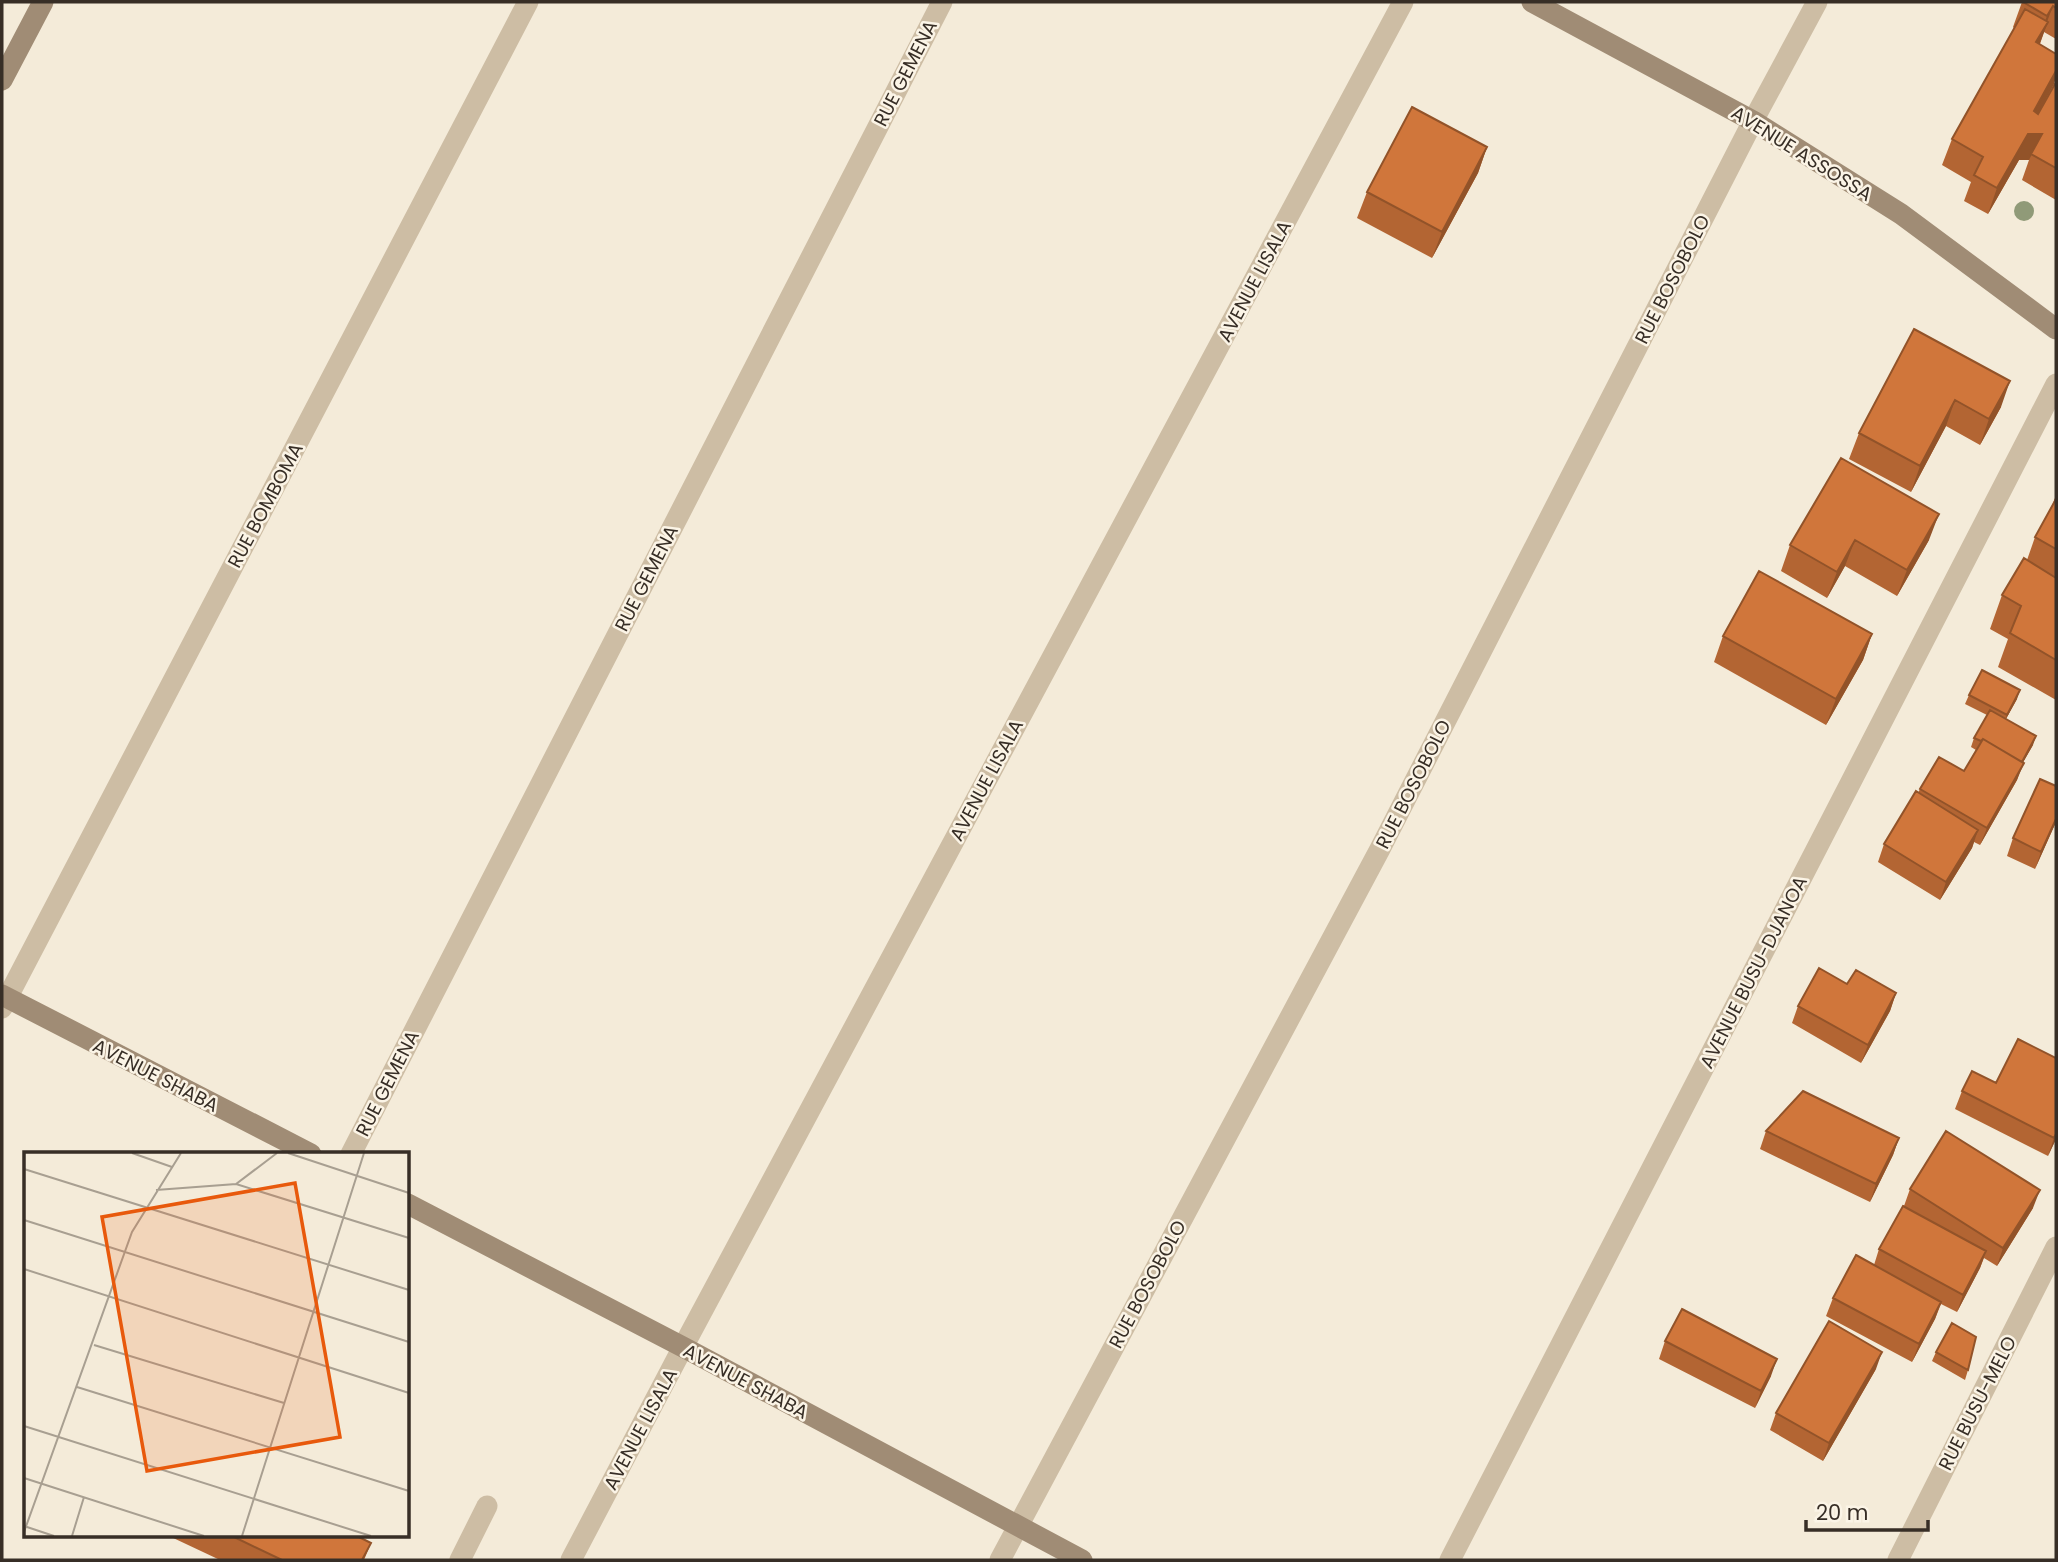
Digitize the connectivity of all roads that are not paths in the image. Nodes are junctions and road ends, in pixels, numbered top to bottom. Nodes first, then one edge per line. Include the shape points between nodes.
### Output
1 (43, 2) edge
2 (528, 2) edge
3 (942, 2) edge
4 (1403, 2) edge
5 (1532, 2) edge
6 (1817, 2) edge
7 (2, 80) edge
8 (1753, 121) junction
9 (2056, 329) edge
10 (2056, 384) edge
11 (4, 1000) edge
12 (307, 1152) edge
13 (352, 1152) edge
14 (410, 1205) edge
15 (2056, 1247) edge
16 (683, 1347) junction
17 (487, 1506) dead end
18 (1018, 1526) junction
19 (460, 1560) edge
20 (571, 1560) edge
21 (1000, 1560) edge
22 (1082, 1560) edge
23 (1450, 1560) edge
24 (1898, 1560) edge

1 - 7 street
2 - 11 street, RUE BOMBOMA
3 - 13 street, RUE GEMENA
4 - 16 street, AVENUE LISALA
5 - 8 street, AVENUE ASSOSSA
6 - 8 street, RUE BOSOBOLO
8 - 9 street, AVENUE ASSOSSA via 1900,214
8 - 18 street, RUE BOSOBOLO via 1380,849
10 - 23 street, AVENUE BUSU-DJANOA
11 - 12 street, AVENUE SHABA
14 - 16 street, AVENUE SHABA
15 - 24 street, RUE BUSU-MELO
16 - 18 street, AVENUE SHABA
16 - 20 street, AVENUE LISALA
17 - 19 street
18 - 21 street, RUE BOSOBOLO
18 - 22 street, AVENUE SHABA

